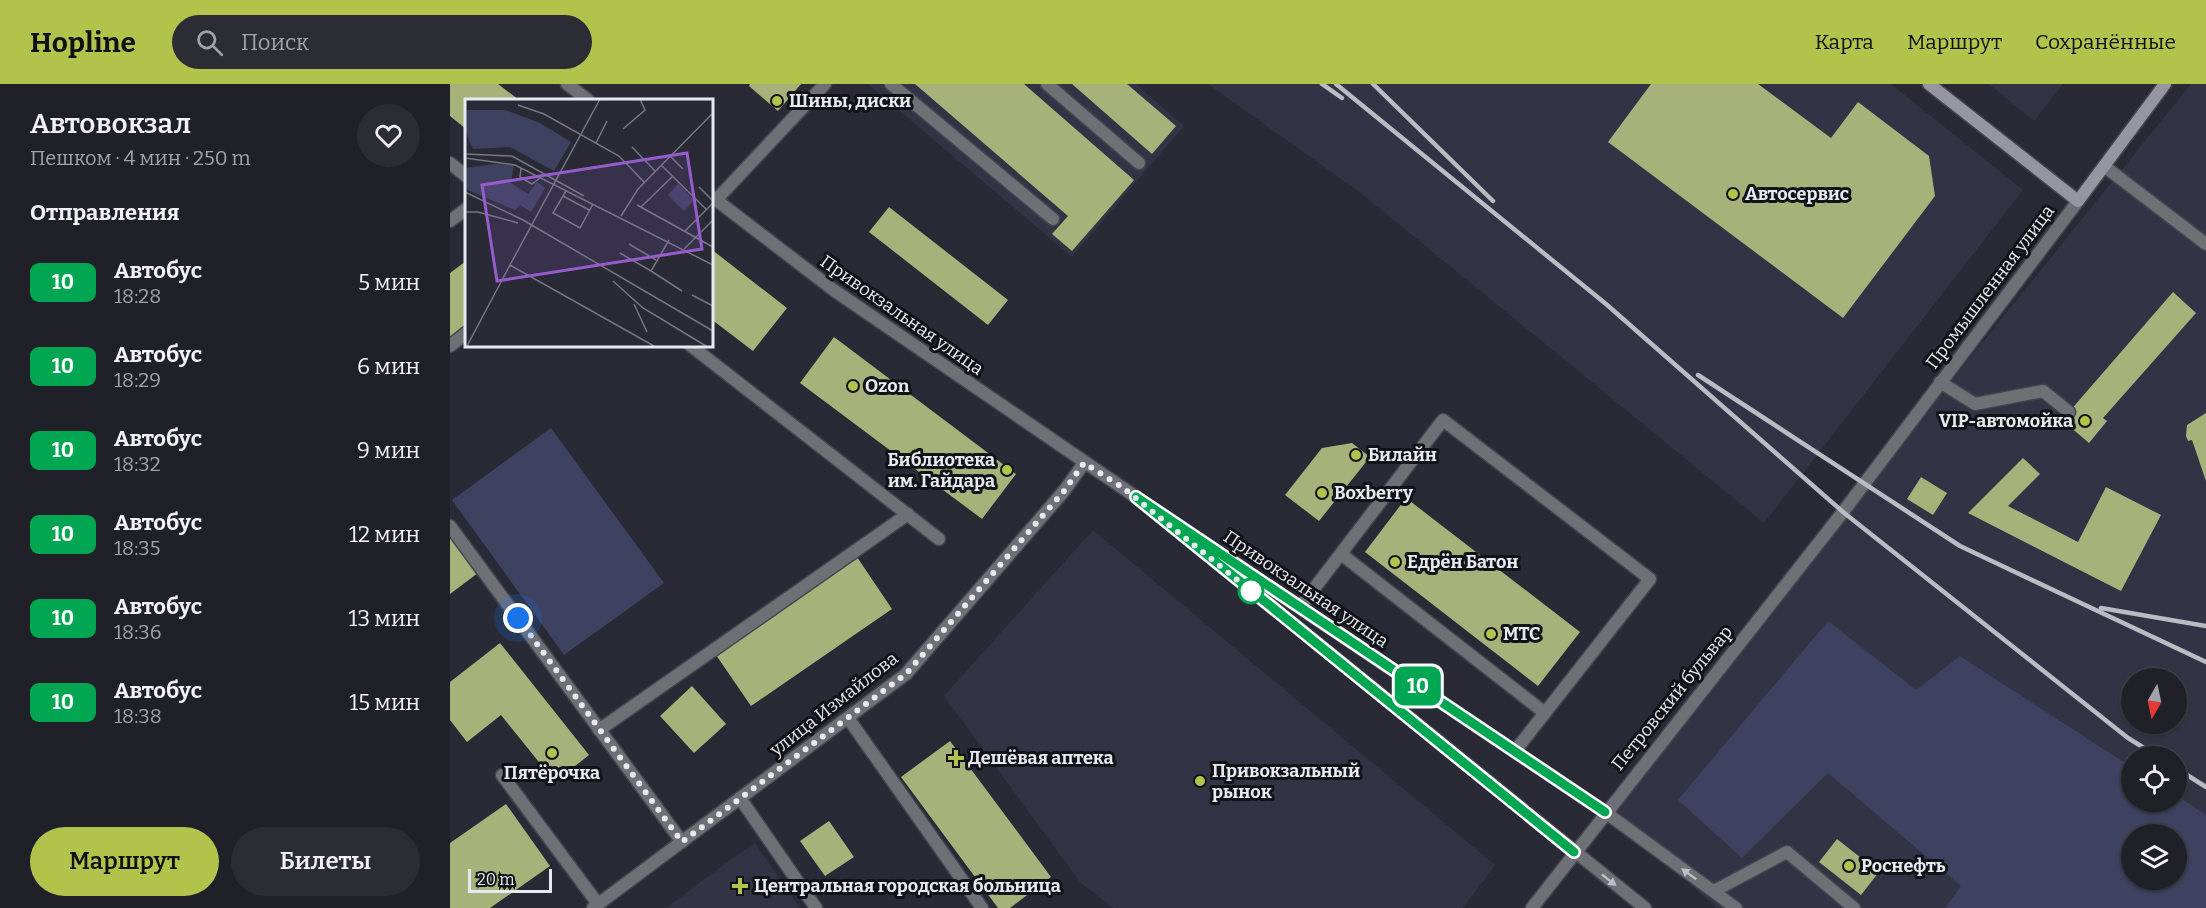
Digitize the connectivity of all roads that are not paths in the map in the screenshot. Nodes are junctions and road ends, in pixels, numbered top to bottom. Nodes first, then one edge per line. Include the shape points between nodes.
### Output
1 (567, 84) edge
2 (825, 84) edge
3 (891, 84) edge
4 (1047, 84) edge
5 (1929, 84) edge
6 (2165, 84) edge
7 (587, 99) edge
8 (1139, 162) dead end
9 (450, 163) edge
10 (2104, 166) junction
11 (465, 175) edge
12 (713, 198) edge
13 (2078, 201) junction
14 (465, 210) edge
15 (1053, 219) dead end
16 (450, 221) edge
17 (2206, 244) edge
18 (465, 334) edge
19 (450, 346) edge
20 (691, 346) edge
21 (1940, 382) junction
22 (2069, 412) dead end
23 (1084, 463) junction
24 (1136, 497) junction
25 (1843, 512) joint
26 (908, 514) junction
27 (450, 526) edge
28 (939, 539) dead end
29 (1341, 554) junction
30 (1300, 607) junction
31 (1545, 712) junction
32 (848, 718) junction
33 (599, 730) junction
34 (1515, 751) junction
35 (502, 775) dead end
36 (740, 798) junction
37 (1605, 812) junction
38 (682, 842) junction
39 (1574, 852) junction
40 (1714, 891) junction
41 (596, 906) edge
42 (816, 908) edge
43 (982, 908) edge
44 (1532, 908) edge
45 (1645, 908) edge
46 (1736, 908) edge
47 (1854, 908) edge

1 - 7 street
2 - 12 street
3 - 15 street
4 - 8 street
5 - 13 main road
6 - 10 main road, Промышленная улица
9 - 11 street
10 - 13 main road, Промышленная улица
10 - 17 street
12 - 23 street, Привокзальная улица via 835,291
13 - 21 street, Промышленная улица
14 - 16 street
18 - 19 street
20 - 26 street
21 - 22 street via 1975,404 2043,391
21 - 25 street, Промышленная улица
23 - 24 street, Привокзальная улица
23 - 32 street, улица Измайлова via 906,674
24 - 30 street, Привокзальная улица
24 - 39 street, Привокзальная улица
25 - 37 street, Петровский бульвар
26 - 28 street
26 - 33 street
27 - 33 street
29 - 30 street
29 - 31 street
29 - 31 street via 1443,420 1641,572 1650,579
30 - 34 street, Привокзальная улица
31 - 34 street
32 - 36 street, улица Измайлова
32 - 43 street
33 - 38 street
34 - 37 street, Привокзальная улица
35 - 41 street
36 - 38 street, улица Измайлова
36 - 42 street
37 - 39 street, Петровский бульвар
40 -> 37 street, Привокзальная улица
38 - 41 street, улица Измайлова
39 - 44 street, Петровский бульвар
39 -> 45 street, Привокзальная улица
40 - 46 street, Привокзальная улица
40 - 47 street via 1787,852

